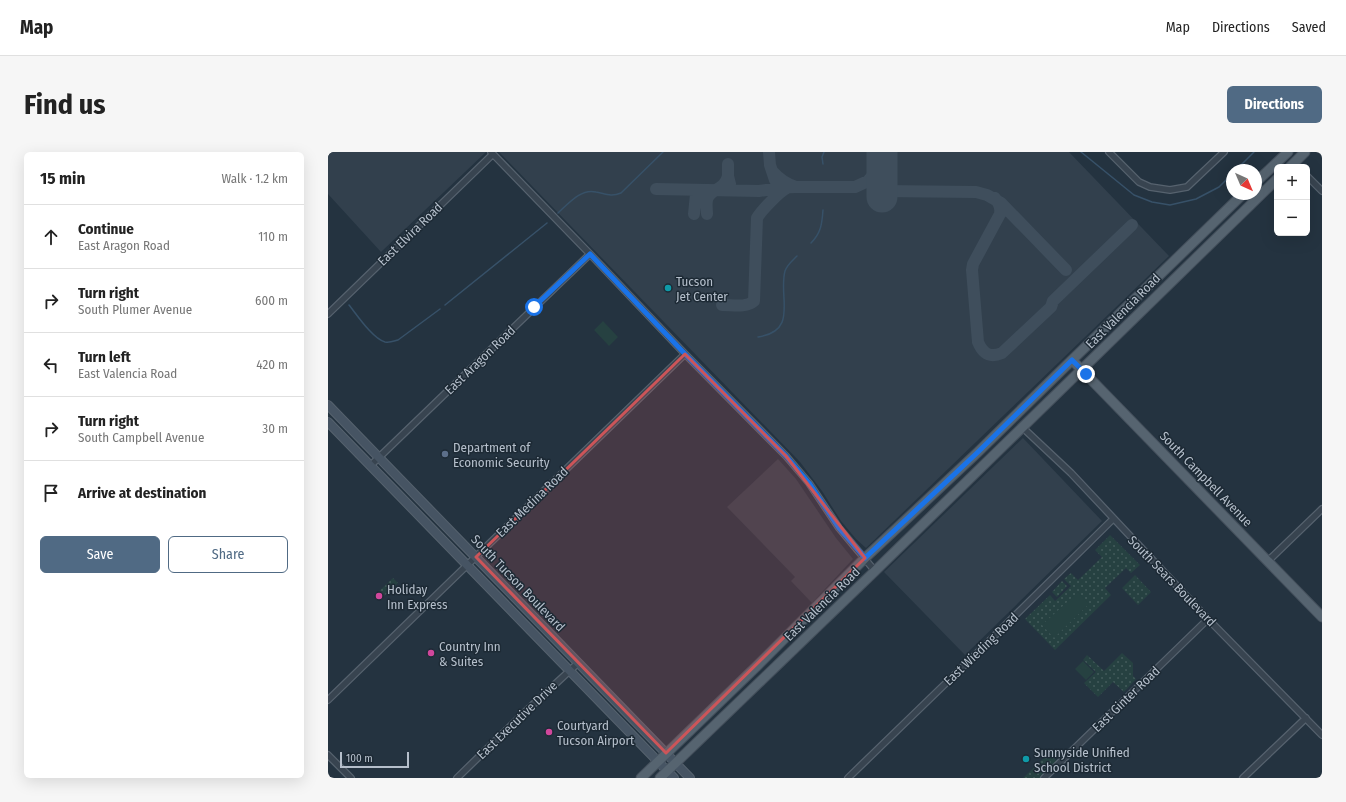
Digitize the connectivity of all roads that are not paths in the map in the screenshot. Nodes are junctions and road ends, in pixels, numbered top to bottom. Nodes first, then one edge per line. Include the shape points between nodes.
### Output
1 (1109, 152) edge
2 (1224, 152) edge
3 (1288, 152) edge
4 (1305, 152) edge
5 (492, 153) edge
6 (1296, 164) edge
7 (1262, 176) edge
8 (1310, 179) edge
9 (1274, 182) edge
10 (1322, 191) edge
11 (1237, 200) edge
12 (590, 254) junction
13 (1171, 263) junction
14 (1181, 273) junction
15 (328, 314) edge
16 (685, 354) junction
17 (1072, 360) junction
18 (1082, 370) junction
19 (328, 405) edge
20 (328, 422) edge
21 (1022, 427) junction
22 (379, 458) junction
23 (370, 466) junction
24 (1322, 509) edge
25 (1113, 519) junction
26 (476, 557) junction
27 (865, 558) junction
28 (1268, 561) junction
29 (467, 565) junction
30 (875, 571) junction
31 (1322, 617) edge
32 (1208, 619) junction
33 (578, 663) junction
34 (758, 665) junction
35 (569, 671) junction
36 (768, 674) junction
37 (328, 700) edge
38 (1306, 718) junction
39 (1322, 735) edge
40 (666, 753) junction
41 (328, 755) edge
42 (658, 762) junction
43 (676, 763) junction
44 (667, 771) junction
45 (351, 778) edge
46 (457, 778) edge
47 (641, 778) edge
48 (660, 778) edge
49 (674, 778) edge
50 (690, 778) edge
51 (848, 778) edge
52 (1044, 778) edge
53 (1243, 778) edge

1 - 2 street via 1140,182 1154,188 1170,190 1187,187
3 - 7 main road
4 - 6 main road
5 - 12 street
5 - 15 street, East Elvira Road
8 - 10 street
9 - 14 main road, East Valencia Road
11 - 13 main road, East Valencia Road
12 - 16 street
12 - 22 street, East Aragon Road
13 - 14 main road
13 - 17 main road, East Valencia Road
14 - 18 main road, East Valencia Road
16 - 26 street, East Medina Road
16 - 27 street via 786,456 809,483 839,528
17 - 18 main road, South Campbell Avenue
17 - 27 main road, East Valencia Road
18 - 21 main road, East Valencia Road
18 - 28 main road, South Campbell Avenue
19 - 22 main road, South Tucson Boulevard
20 - 23 main road, South Tucson Boulevard
21 - 25 street, South Sears Boulevard via 1071,473
21 - 30 main road, East Valencia Road
22 - 23 street, East Aragon Road
22 - 26 main road, South Tucson Boulevard
23 - 29 main road, South Tucson Boulevard
24 - 28 street
25 - 32 street, South Sears Boulevard
25 - 51 street, East Wieding Road
26 - 29 street, East Medina Road
26 - 33 main road, South Tucson Boulevard
27 - 30 street
27 - 34 main road, East Valencia Road
28 - 31 main road, South Campbell Avenue
29 - 35 main road, South Tucson Boulevard
29 - 37 street, East Medina Road
30 - 36 main road, East Valencia Road
32 - 38 street, South Sears Boulevard
32 - 52 street, East Ginter Road
33 - 35 street, East Executive Drive
33 - 40 main road, South Tucson Boulevard
34 - 36 main road
34 - 40 main road, East Valencia Road
35 - 42 main road, South Tucson Boulevard
35 - 46 street, East Executive Drive
36 - 43 main road, East Valencia Road
38 - 39 street, South Sears Boulevard
38 - 53 street
40 - 42 main road, East Valencia Road
40 - 43 main road, South Tucson Boulevard
41 - 45 street
42 - 44 main road, South Tucson Boulevard
42 - 47 main road, East Valencia Road
43 - 44 main road, East Valencia Road
43 - 50 main road, South Tucson Boulevard
44 - 48 main road, East Valencia Road
44 - 49 main road, South Tucson Boulevard

